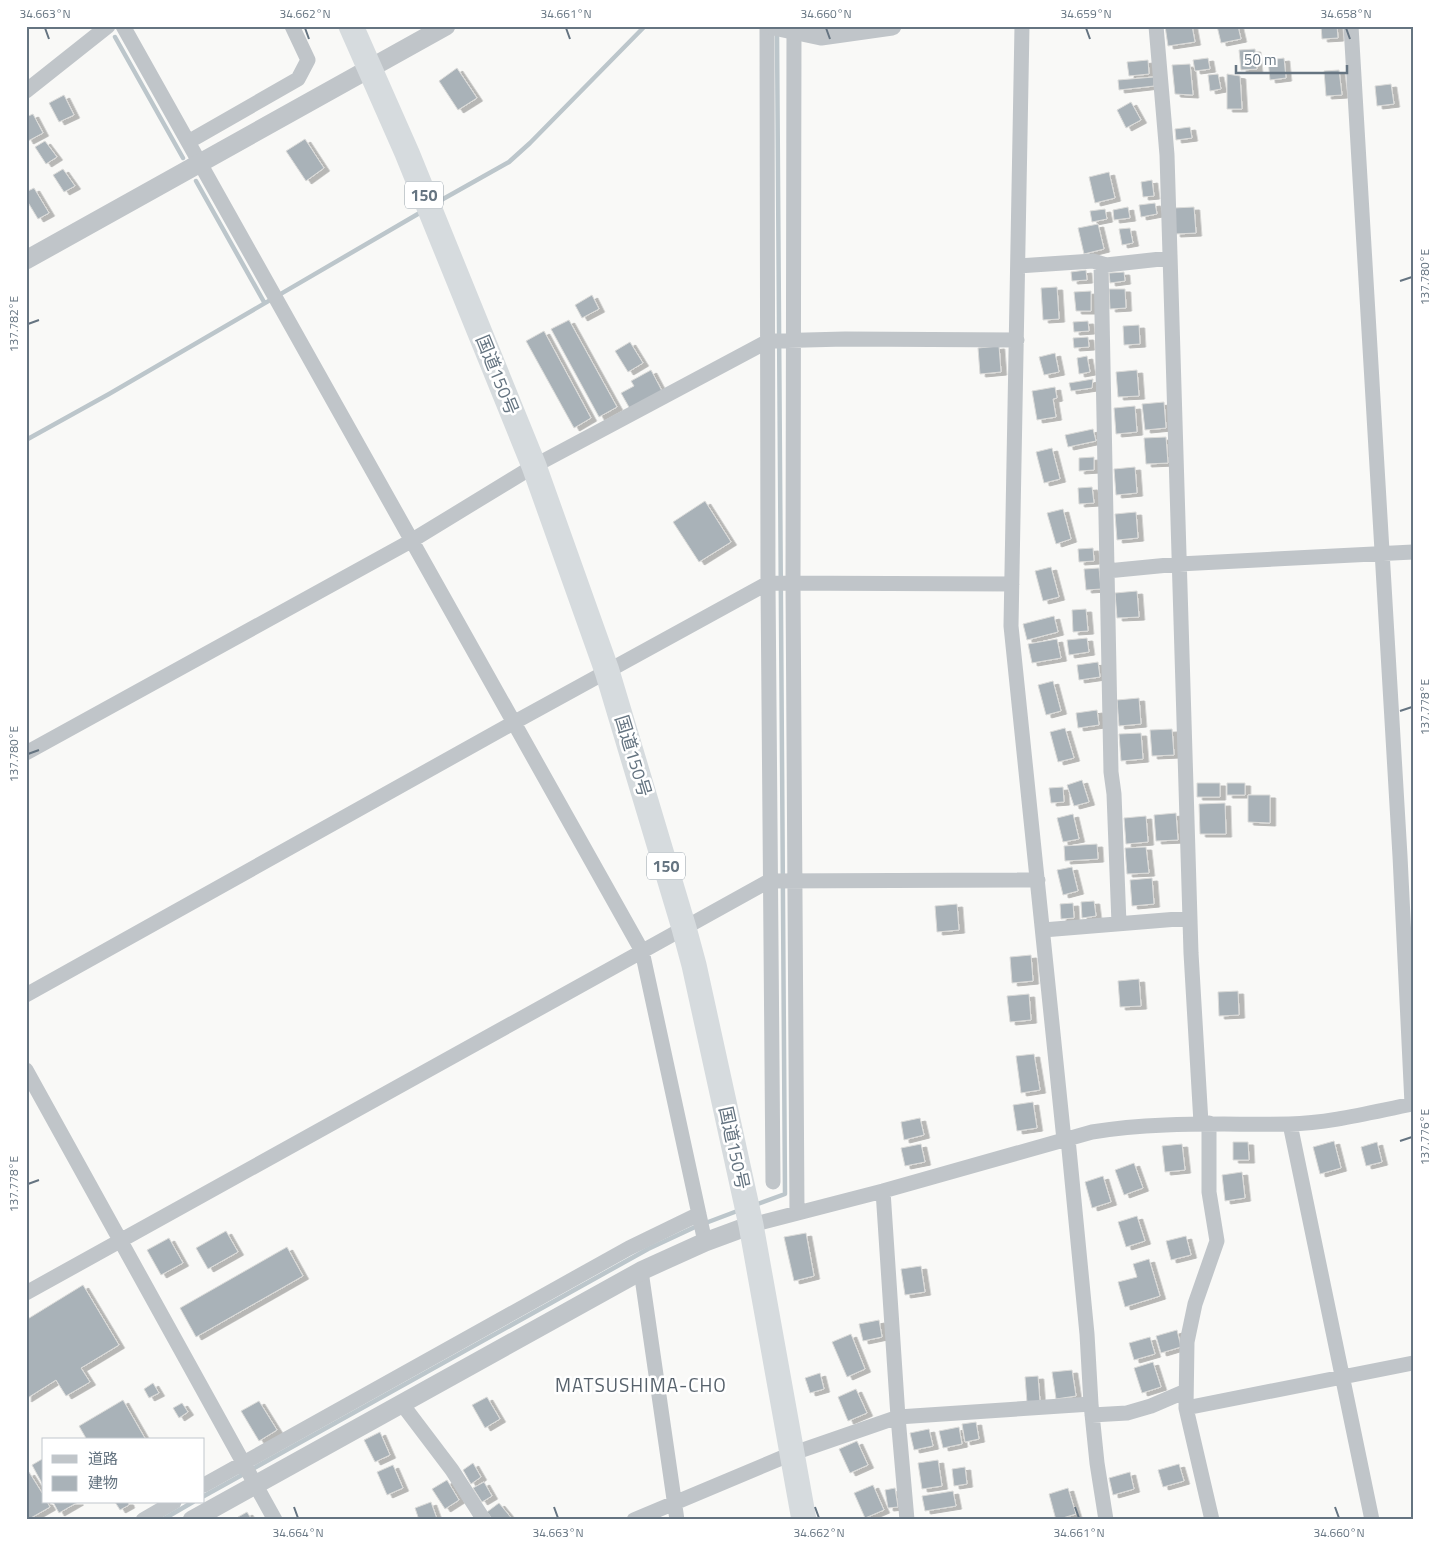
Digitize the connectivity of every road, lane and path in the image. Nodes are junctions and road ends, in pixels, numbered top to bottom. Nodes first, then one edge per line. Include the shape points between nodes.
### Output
1 (108, 26) edge
2 (123, 26) edge
3 (292, 26) edge
4 (351, 26) edge
5 (446, 26) edge
6 (767, 26) edge
7 (774, 26) edge
8 (892, 26) edge
9 (1022, 26) edge
10 (1156, 26) edge
11 (1351, 26) edge
12 (794, 29) edge
13 (369, 69) junction
14 (26, 91) edge
15 (188, 142) junction
16 (200, 164) junction
17 (1170, 258) junction
18 (26, 260) edge
19 (1101, 264) junction
20 (1018, 266) junction
21 (1016, 340) junction
22 (768, 341) junction
23 (793, 341) junction
24 (534, 466) junction
25 (411, 540) junction
26 (1413, 552) edge
27 (1381, 554) junction
28 (1179, 564) junction
29 (1107, 571) junction
30 (768, 583) junction
31 (793, 583) junction
32 (1012, 584) junction
33 (607, 671) junction
34 (513, 722) junction
35 (26, 753) edge
36 (796, 880) junction
37 (1038, 880) junction
38 (770, 881) junction
39 (1190, 918) junction
40 (1119, 924) junction
41 (684, 928) junction
42 (1043, 930) junction
43 (642, 951) junction
44 (26, 995) edge
45 (26, 1070) edge
46 (1412, 1104) edge
47 (772, 1122) junction
48 (797, 1122) junction
49 (1205, 1123) junction
50 (1290, 1124) junction
51 (1066, 1140) junction
52 (773, 1182) dead end
53 (882, 1191) junction
54 (797, 1213) junction
55 (699, 1214) junction
56 (751, 1225) junction
57 (122, 1241) junction
58 (705, 1242) junction
59 (641, 1272) junction
60 (26, 1293) edge
61 (1413, 1363) edge
62 (1343, 1377) junction
63 (1186, 1392) junction
64 (402, 1404) junction
65 (1186, 1408) junction
66 (1091, 1410) junction
67 (898, 1418) junction
68 (791, 1454) junction
69 (249, 1473) junction
70 (205, 1485) edge
71 (675, 1503) junction
72 (170, 1504) edge
73 (142, 1520) edge
74 (192, 1520) edge
75 (275, 1520) edge
76 (484, 1520) edge
77 (634, 1520) edge
78 (677, 1520) edge
79 (804, 1520) edge
80 (907, 1520) edge
81 (1106, 1520) edge
82 (1212, 1520) edge
83 (1372, 1520) edge

1 - 14 street
2 - 15 street
3 - 15 street via 308,60 298,79
4 - 13 highway, 国道150号 / 150
5 - 13 street
6 - 22 street
7 - 12 street
8 - 12 street via 820,36
9 - 20 street
10 - 17 street via 1167,155
11 - 27 street
12 - 23 street
13 - 16 street
13 - 24 highway, 国道150号 / 150 via 407,153
15 - 16 street
16 - 18 street
16 - 25 street
17 - 19 street
17 - 28 street
19 - 20 street via 1093,261
19 - 29 street
20 - 21 street
21 - 23 street
21 - 32 street
22 - 23 street
22 - 24 street
22 - 30 street
23 - 31 street
24 - 25 street
24 - 33 highway, 国道150号 / 150
25 - 34 street
25 - 35 street
26 - 27 street
27 - 28 street
27 - 46 street
28 - 29 street
28 - 39 street
29 - 40 street via 1111,772
30 - 31 street
30 - 33 street
30 - 38 street
31 - 32 street
31 - 36 street
32 - 37 street via 1012,648
33 - 34 street
33 - 41 highway, 国道150号 / 150
34 - 43 street
34 - 44 street
36 - 37 street
36 - 38 street
36 - 48 street
37 - 42 street
38 - 41 street
38 - 47 street
39 - 40 street
39 - 49 street via 1192,993
40 - 42 street
41 - 43 street
41 - 56 highway, 国道150号 / 150
42 - 51 street
43 - 55 street
43 - 57 street
45 - 57 street
46 - 50 street via 1328,1121
47 - 48 street
47 - 52 street
48 - 54 street
49 - 50 street
49 - 51 street via 1122,1127
49 - 63 street via 1209,1192 1217,1242 1195,1304 1187,1342
50 - 62 street
51 - 53 street
51 - 66 street via 1087,1334
53 - 54 street
53 - 67 street
54 - 56 street
55 - 58 street
55 - 69 street via 629,1248
56 - 58 street
56 - 68 highway, 国道150号 / 150
57 - 60 street
57 - 69 street
58 - 59 street
59 - 64 street
59 - 71 street
61 - 62 street
62 - 65 street
62 - 83 street
63 - 65 street
63 - 66 street via 1128,1413
64 - 69 street
64 - 76 street via 452,1470
65 - 82 street
66 - 67 street
66 - 81 street
67 - 68 street
67 - 80 street
68 - 71 street
68 - 79 highway, 国道150号 / 150
69 - 70 street
69 - 74 street
69 - 75 street
71 - 77 street
71 - 78 street
72 - 73 street

